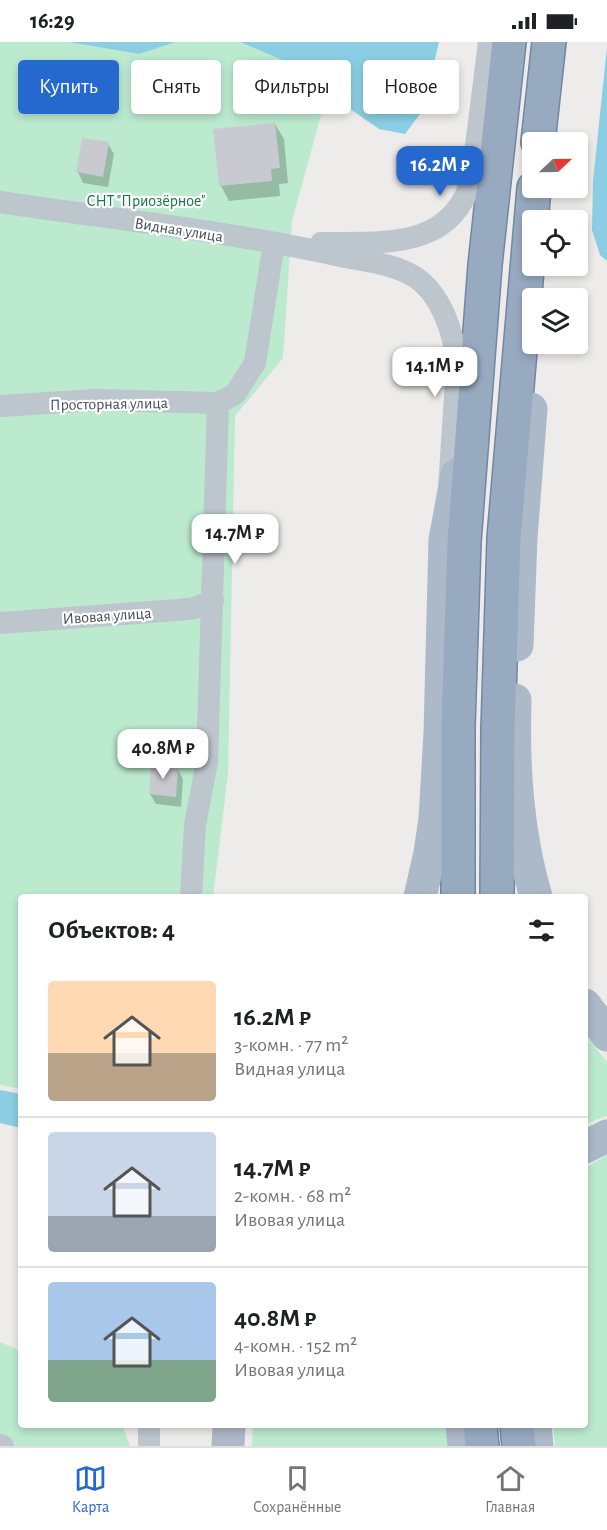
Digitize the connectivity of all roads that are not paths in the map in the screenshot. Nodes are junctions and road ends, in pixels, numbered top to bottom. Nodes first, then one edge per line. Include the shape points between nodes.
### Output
1 (489, 42) edge
2 (509, 42) edge
3 (549, 42) edge
4 (559, 42) edge
5 (539, 132) edge
6 (554, 132) edge
7 (533, 198) edge
8 (0, 202) edge
9 (280, 244) junction
10 (535, 354) edge
11 (477, 370) junction
12 (218, 403) junction
13 (0, 406) edge
14 (446, 540) junction
15 (213, 600) junction
16 (0, 622) edge
17 (460, 631) junction
18 (191, 894) edge
19 (421, 894) edge
20 (458, 894) edge
21 (497, 894) edge
22 (535, 894) edge
23 (588, 1009) edge
24 (607, 1035) edge
25 (607, 1136) edge
26 (588, 1146) edge
27 (149, 1428) edge
28 (230, 1428) edge
29 (462, 1428) edge
30 (480, 1428) edge
31 (518, 1428) edge
32 (535, 1428) edge
33 (149, 1446) edge
34 (228, 1446) edge
35 (464, 1446) edge
36 (482, 1446) edge
37 (519, 1446) edge
38 (537, 1446) edge

1 - 9 street via 472,178 464,198 447,219 427,233 400,241
2 - 11 highway
3 - 5 highway
4 - 6 main road
7 - 21 highway via 504,538
8 - 9 street, Видная улица
9 - 12 street via 255,363 236,394
9 - 14 street via 404,272 424,284 442,309 452,334 457,364
10 - 22 main road via 521,538 514,738 520,831
11 - 14 main road
11 - 17 highway
12 - 13 street, Просторная улица via 94,400
12 - 15 street
14 - 17 street
14 - 19 main road via 438,790
15 - 16 street, Ивовая улица via 178,610
15 - 18 street via 207,762 195,825
17 - 20 highway
23 - 24 main road
25 - 26 main road
27 - 33 street
28 - 34 main road
29 - 35 main road
30 - 36 highway
31 - 37 highway
32 - 38 main road

